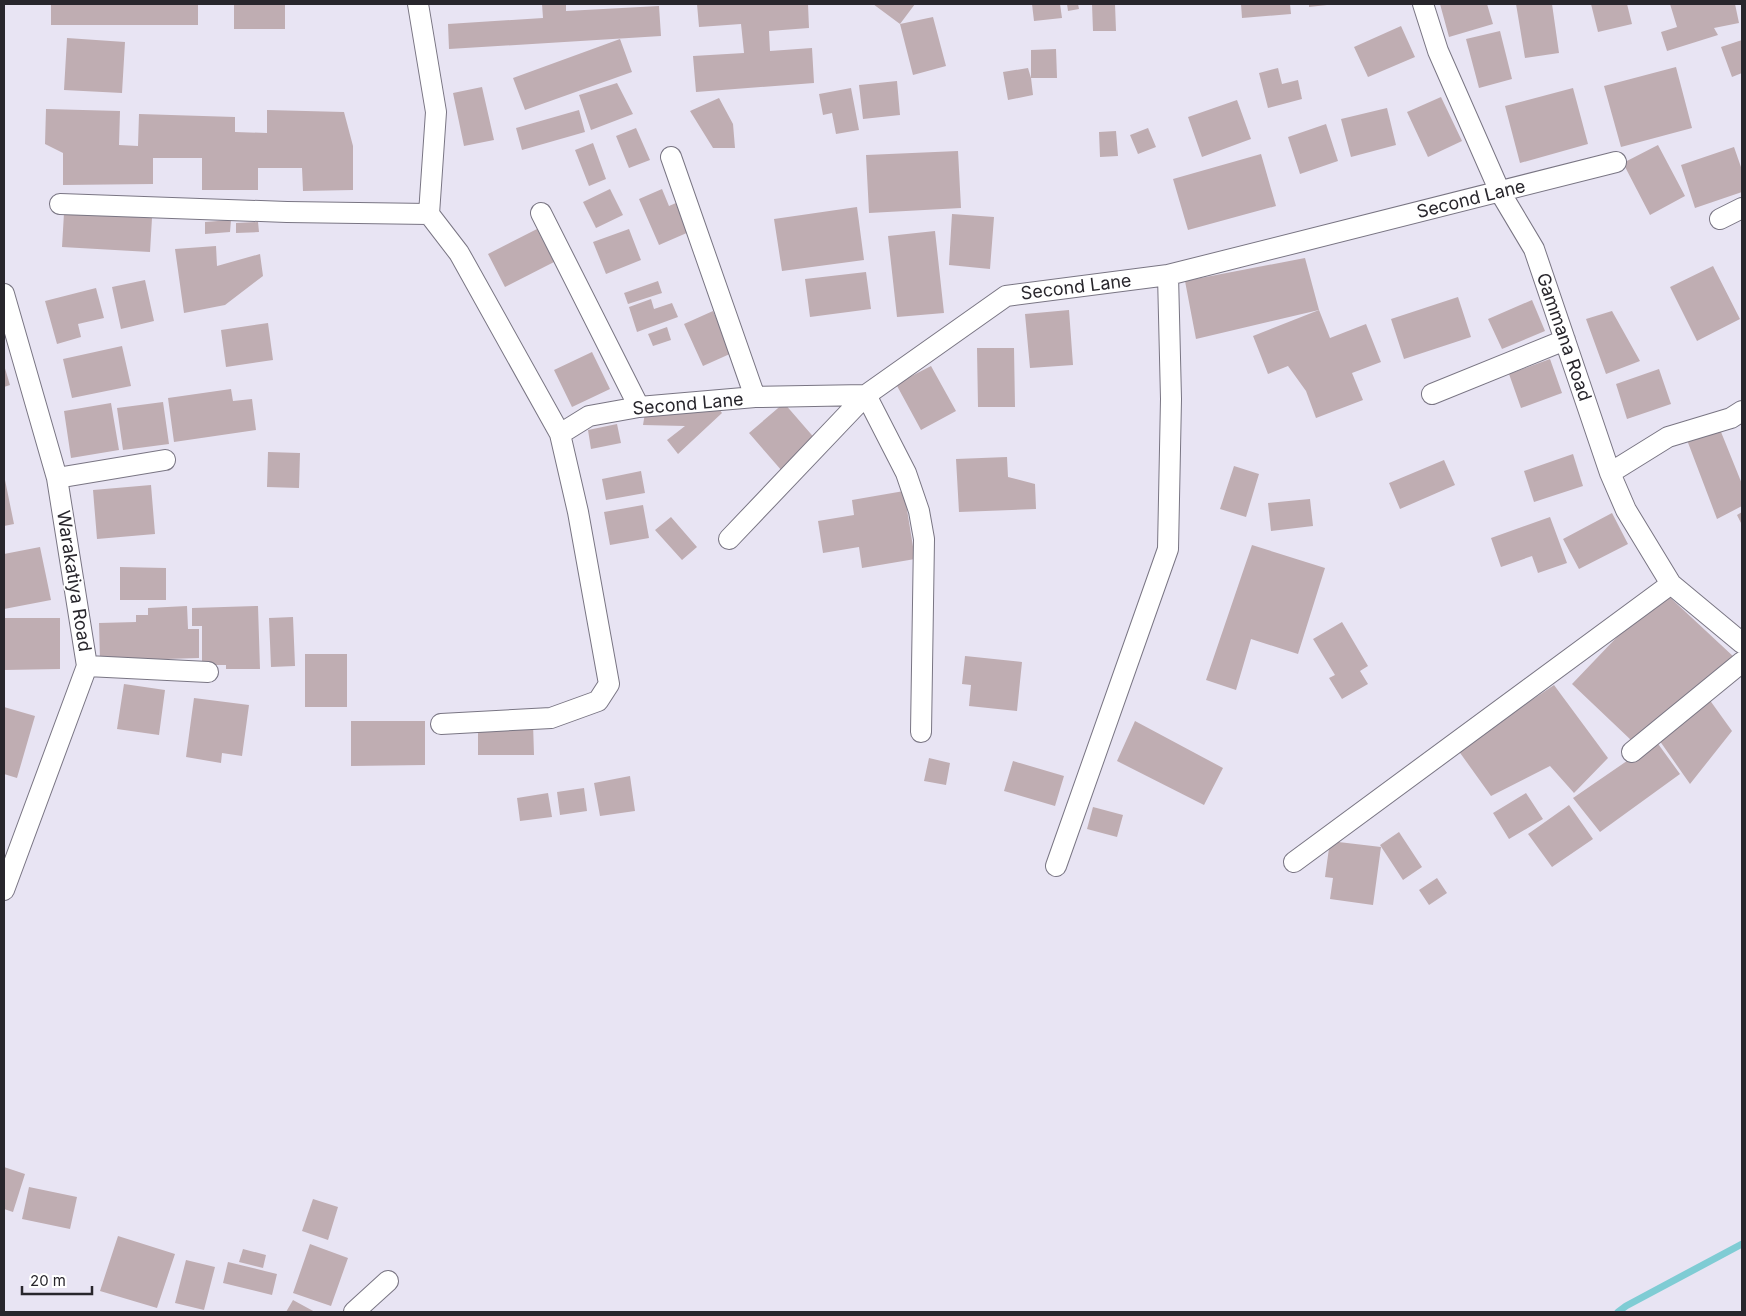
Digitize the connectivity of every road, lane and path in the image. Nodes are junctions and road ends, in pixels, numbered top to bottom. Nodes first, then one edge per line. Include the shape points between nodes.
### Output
1 (418, 4) edge
2 (1422, 4) edge
3 (671, 157) dead end
4 (1616, 162) dead end
5 (1500, 192) junction
6 (60, 204) dead end
7 (1742, 208) edge
8 (541, 213) dead end
9 (429, 214) junction
10 (1720, 219) dead end
11 (1168, 275) junction
12 (4, 294) edge
13 (1564, 340) junction
14 (1432, 394) dead end
15 (866, 395) junction
16 (755, 397) junction
17 (639, 407) junction
18 (1742, 411) edge
19 (560, 434) junction
20 (165, 460) dead end
21 (1610, 473) junction
22 (57, 478) junction
23 (729, 539) dead end
24 (1671, 584) junction
25 (1742, 643) edge
26 (1742, 662) edge
27 (87, 666) junction
28 (208, 672) dead end
29 (441, 724) dead end
30 (920, 732) dead end
31 (1632, 752) dead end
32 (1294, 862) dead end
33 (1056, 866) dead end
34 (4, 890) edge
35 (388, 1281) dead end
36 (354, 1312) edge

1 - 9 street via 436,112
2 - 5 street, Gammana Road via 1438,51
3 - 16 street
4 - 5 street, Second Lane
5 - 11 street, Second Lane
5 - 13 street, Gammana Road via 1534,249
6 - 9 street
7 - 10 street
8 - 17 street
9 - 19 street via 459,252
11 - 15 street, Second Lane via 1006,296
11 - 33 street via 1171,399 1168,549
12 - 22 street, Warakatiya Road
13 - 14 street
13 - 21 street, Gammana Road
15 - 16 street, Second Lane
15 - 23 street
15 - 30 street via 906,473 919,511 924,539
16 - 17 street, Second Lane
17 - 19 street, Second Lane via 589,416
18 - 21 street via 1731,418 1668,437
19 - 29 street via 578,512 609,684 598,701 551,718
20 - 22 street
21 - 24 street, Gammana Road via 1626,510
22 - 27 street, Warakatiya Road
24 - 25 street, Gammana Road
24 - 32 street
26 - 31 street
27 - 28 street
27 - 34 street, Warakatiya Road
35 - 36 street

